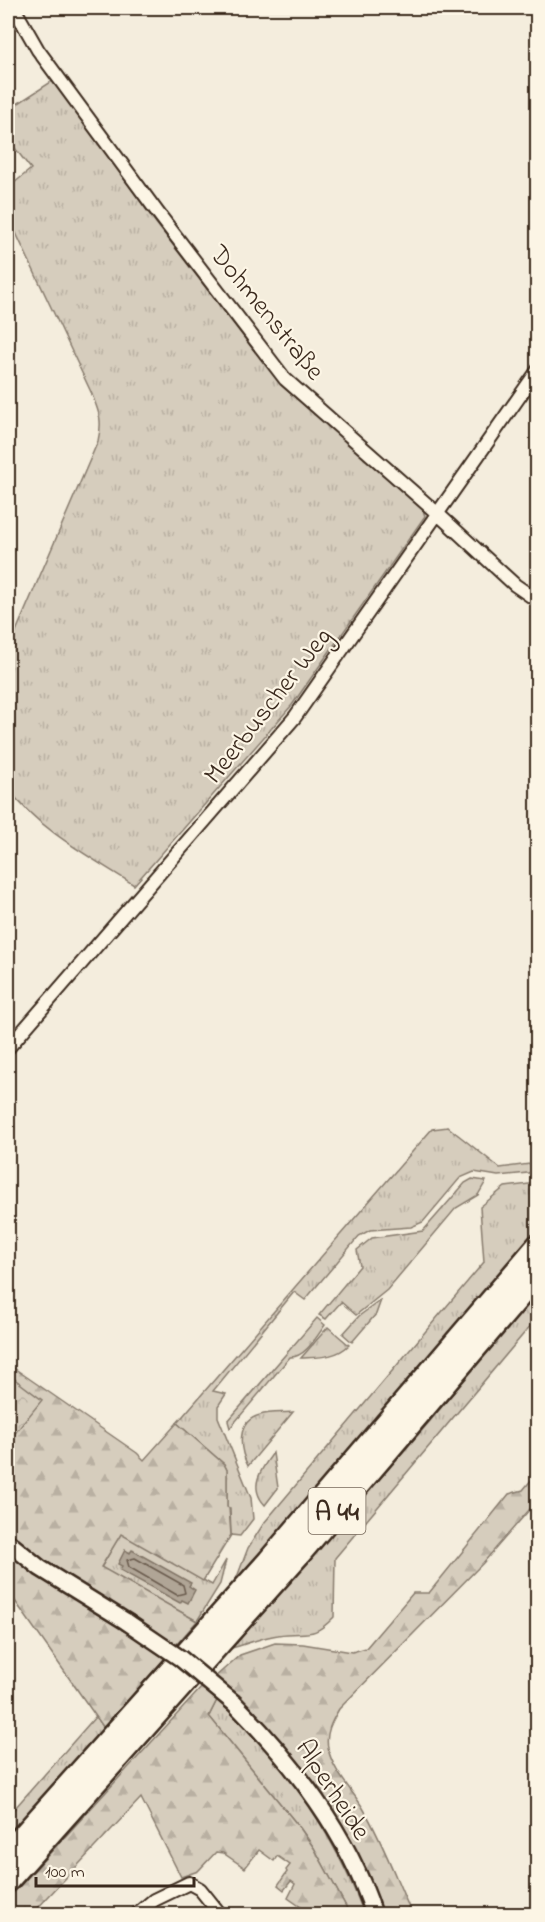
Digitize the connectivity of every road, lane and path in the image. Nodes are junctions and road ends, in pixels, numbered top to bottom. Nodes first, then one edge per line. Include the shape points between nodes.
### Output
1 (14, 8) edge
2 (537, 370) edge
3 (438, 514) junction
4 (537, 601) edge
5 (8, 1048) edge
6 (537, 1246) edge
7 (537, 1274) edge
8 (8, 1542) edge
9 (8, 1853) edge
10 (8, 1880) edge
11 (137, 1914) edge
12 (220, 1914) edge
13 (374, 1914) edge

1 - 3 street, Dohmenstraße via 38,50 285,379
2 - 3 street, Meerbuscher Weg
3 - 4 street, Dohmenstraße
3 - 5 street, Meerbuscher Weg via 295,717
6 - 9 highway, A 44 via 269,1561
7 - 10 highway, A 44 via 307,1546
8 - 13 street, Alperheide, bridge via 40,1568 180,1658 234,1702 300,1776 347,1853
11 - 12 street via 154,1900 189,1883 201,1889

